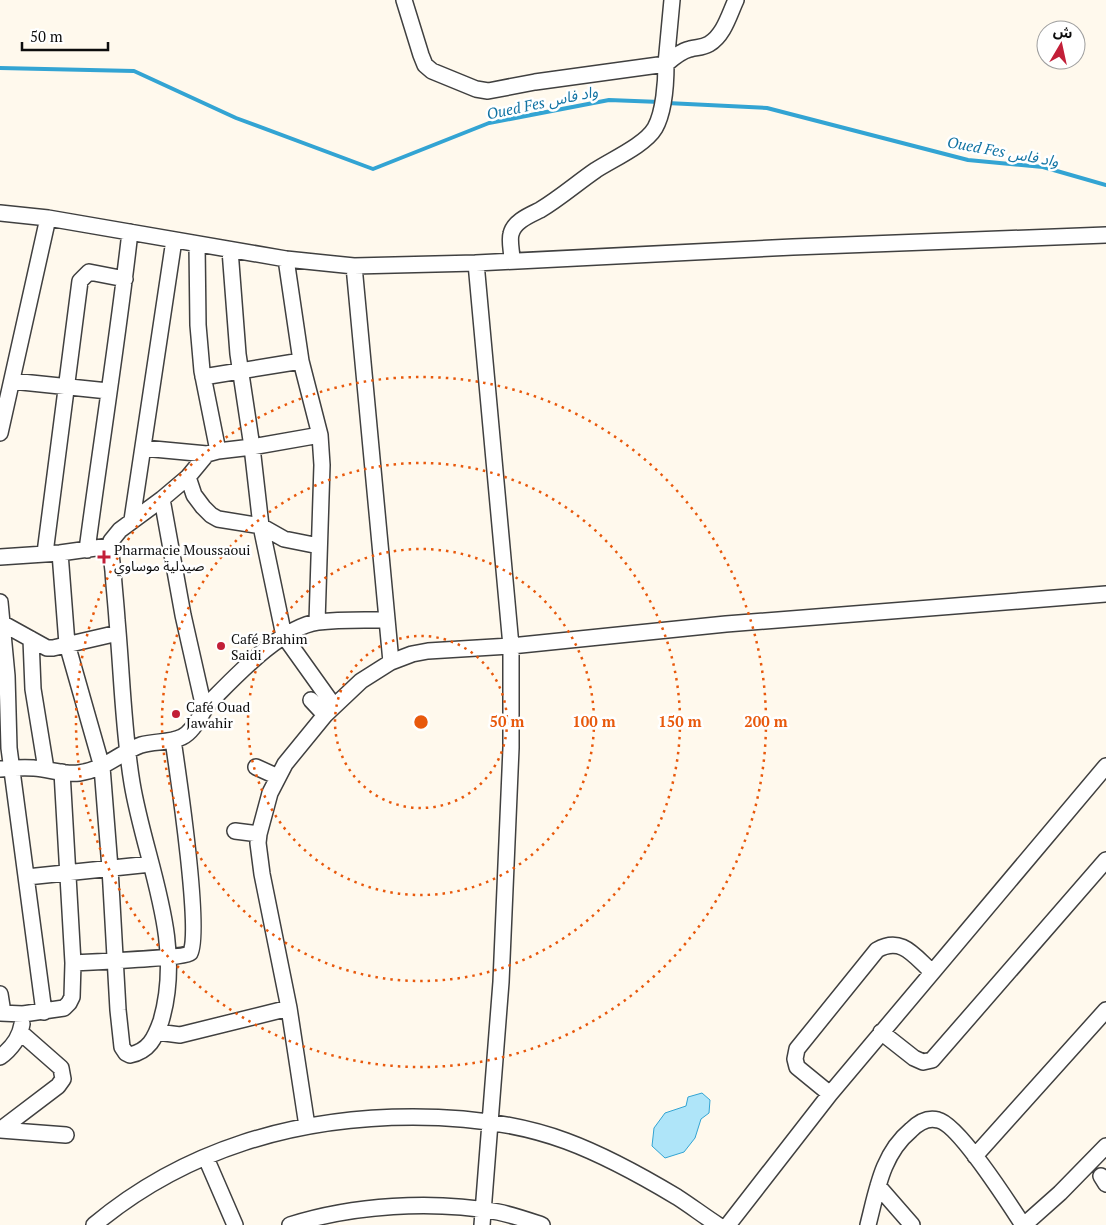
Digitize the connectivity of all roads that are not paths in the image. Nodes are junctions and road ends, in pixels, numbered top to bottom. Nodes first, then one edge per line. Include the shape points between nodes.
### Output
1 (404, 0) edge
2 (672, 0) edge
3 (736, 0) edge
4 (666, 64) junction
5 (0, 213) edge
6 (48, 218) junction
7 (130, 232) junction
8 (1106, 235) edge
9 (174, 240) junction
10 (197, 244) junction
11 (230, 250) junction
12 (286, 259) junction
13 (512, 260) junction
14 (476, 263) junction
15 (354, 266) junction
16 (124, 279) junction
17 (301, 361) junction
18 (241, 372) junction
19 (203, 377) junction
20 (12, 381) junction
21 (67, 387) junction
22 (108, 391) junction
23 (0, 433) edge
24 (320, 435) junction
25 (143, 448) junction
26 (252, 448) junction
27 (212, 453) junction
28 (188, 477) junction
29 (162, 499) junction
30 (132, 520) junction
31 (261, 526) junction
32 (110, 546) junction
33 (319, 546) junction
34 (87, 550) junction
35 (53, 553) junction
36 (0, 557) edge
37 (1106, 594) edge
38 (0, 602) edge
39 (387, 620) junction
40 (317, 622) junction
41 (1, 623) edge
42 (118, 633) junction
43 (284, 636) junction
44 (31, 639) junction
45 (67, 644) junction
46 (511, 646) junction
47 (391, 662) junction
48 (311, 700) dead end
49 (204, 708) junction
50 (329, 711) junction
51 (173, 740) junction
52 (128, 752) junction
53 (256, 766) dead end
54 (1106, 766) edge
55 (102, 767) junction
56 (6, 769) edge
57 (46, 769) junction
58 (62, 772) junction
59 (278, 776) junction
60 (235, 831) dead end
61 (259, 834) junction
62 (1106, 860) edge
63 (151, 864) junction
64 (110, 868) junction
65 (68, 872) junction
66 (27, 877) junction
67 (169, 956) junction
68 (116, 959) junction
69 (72, 963) junction
70 (932, 972) junction
71 (0, 994) edge
72 (289, 1008) junction
73 (1106, 1010) edge
74 (44, 1012) junction
75 (2, 1013) edge
76 (23, 1014) junction
77 (20, 1032) junction
78 (157, 1032) junction
79 (881, 1032) junction
80 (0, 1057) edge
81 (830, 1094) junction
82 (491, 1123) junction
83 (307, 1126) junction
84 (0, 1130) edge
85 (66, 1135) dead end
86 (1106, 1146) edge
87 (975, 1156) junction
88 (206, 1158) junction
89 (878, 1186) junction
90 (483, 1217) edge
91 (94, 1225) edge
92 (235, 1225) edge
93 (290, 1225) edge
94 (542, 1225) edge
95 (718, 1225) edge
96 (728, 1225) edge
97 (868, 1225) edge
98 (912, 1225) edge
99 (1024, 1225) edge

1 - 4 street via 426,65 432,71 476,89 500,90 527,83
2 - 4 street
3 - 4 street via 715,39 700,48 689,48
4 - 13 street via 666,80 655,129 515,226 510,234
5 - 6 street
6 - 7 street
6 - 20 street
7 - 9 street
7 - 16 street
8 - 13 street
9 - 10 street
9 - 25 street
10 - 11 street
10 - 19 street via 198,325
11 - 12 street
11 - 18 street
12 - 15 street
12 - 17 street
13 - 14 street
14 - 15 street
14 - 46 street
15 - 39 street
16 - 21 street via 89,272 80,281
16 - 22 street
17 - 18 street
17 - 24 street
18 - 19 street
18 - 26 street
19 - 27 street
20 - 21 street
20 - 23 street
21 - 22 street
21 - 35 street
22 - 34 street
24 - 26 street
24 - 33 street
25 - 27 street
25 - 30 street
26 - 27 street
26 - 31 street
27 - 28 street
28 - 29 street
28 - 31 street via 194,494 218,520
29 - 30 street
29 - 49 street
30 - 32 street via 114,536
31 - 33 street via 284,539
31 - 43 street
32 - 34 street
32 - 42 street
33 - 40 street
34 - 35 street
35 - 36 street
35 - 45 street
37 - 46 street
38 - 41 street
39 - 40 street
39 - 47 street
40 - 43 street
41 - 44 street
41 - 56 street via 7,676
42 - 45 street
42 - 52 street
43 - 49 street via 245,666
43 - 50 street
44 - 45 street via 47,648
44 - 57 street via 33,689
45 - 55 street
46 - 47 street via 428,651
46 - 82 street via 511,748 504,917
47 - 50 street via 361,681
48 - 50 street
49 - 51 street via 189,732
50 - 59 street
51 - 52 street via 155,741
51 - 67 street via 188,852 194,940 188,954
52 - 55 street
52 - 63 street
53 - 59 street
54 - 70 street
55 - 58 street via 78,773
55 - 64 street
56 - 57 street
56 - 66 street
57 - 58 street
58 - 65 street
59 - 61 street
60 - 61 street
61 - 72 street via 267,906
62 - 79 street via 932,1060 923,1062 914,1058
63 - 64 street
63 - 67 street via 167,931
64 - 65 street
64 - 68 street
65 - 66 street
65 - 69 street
66 - 74 street
67 - 68 street
67 - 78 street via 166,997
68 - 69 street
68 - 78 street via 124,1050 130,1055 145,1050
69 - 74 street via 72,997 68,1004 64,1008
70 - 79 street
70 - 81 street via 905,947 887,945 877,950 797,1049 797,1067
71 - 75 street
72 - 78 street via 180,1035
72 - 83 street
73 - 87 street
74 - 76 street
75 - 76 street
76 - 77 street
77 - 80 street
77 - 84 street via 61,1068 63,1079
79 - 81 street
81 - 96 street
82 - 83 street via 408,1117 346,1120
82 - 90 street
82 - 95 street via 528,1130 592,1152 678,1198
83 - 88 street via 247,1141
84 - 85 street
86 - 99 street
87 - 89 street via 947,1125 928,1119 912,1129 892,1150
87 - 99 street
88 - 91 street via 144,1188
88 - 92 street
89 - 97 street
89 - 98 street
90 - 93 street via 428,1206 363,1209
90 - 94 street via 515,1216

